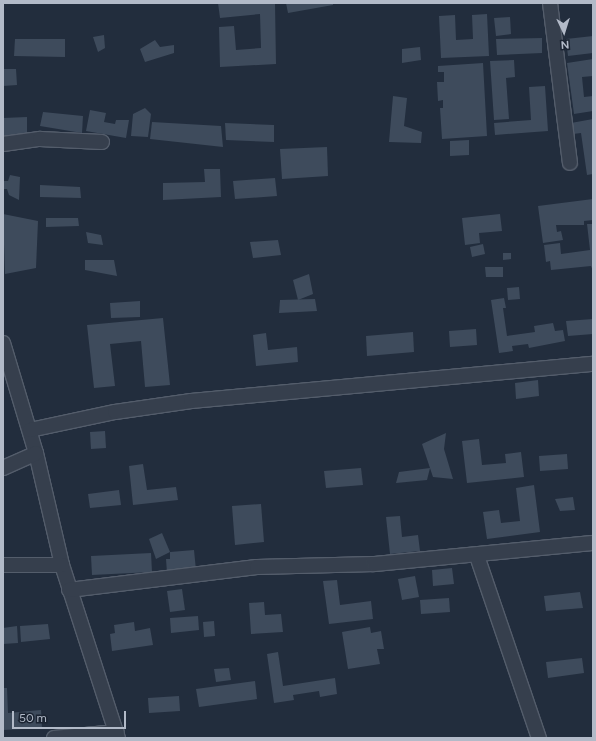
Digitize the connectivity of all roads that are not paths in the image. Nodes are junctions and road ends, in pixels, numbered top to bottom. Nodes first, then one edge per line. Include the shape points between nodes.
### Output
1 (550, 3) edge
2 (102, 142) dead end
3 (3, 144) edge
4 (570, 162) dead end
5 (3, 343) edge
6 (593, 364) edge
7 (8, 377) edge
8 (30, 430) junction
9 (36, 453) junction
10 (3, 468) edge
11 (593, 543) edge
12 (477, 556) junction
13 (3, 565) edge
14 (62, 565) junction
15 (69, 590) junction
16 (118, 735) edge
17 (54, 738) edge
18 (539, 738) edge

1 - 4 street
2 - 3 street via 40,139
5 - 7 street
6 - 8 street via 178,403 115,412
7 - 8 street
8 - 9 street
9 - 10 street
9 - 14 street
11 - 12 street
12 - 15 street via 374,564 257,567
12 - 18 street
13 - 14 street
14 - 15 street
15 - 16 street
16 - 17 street

